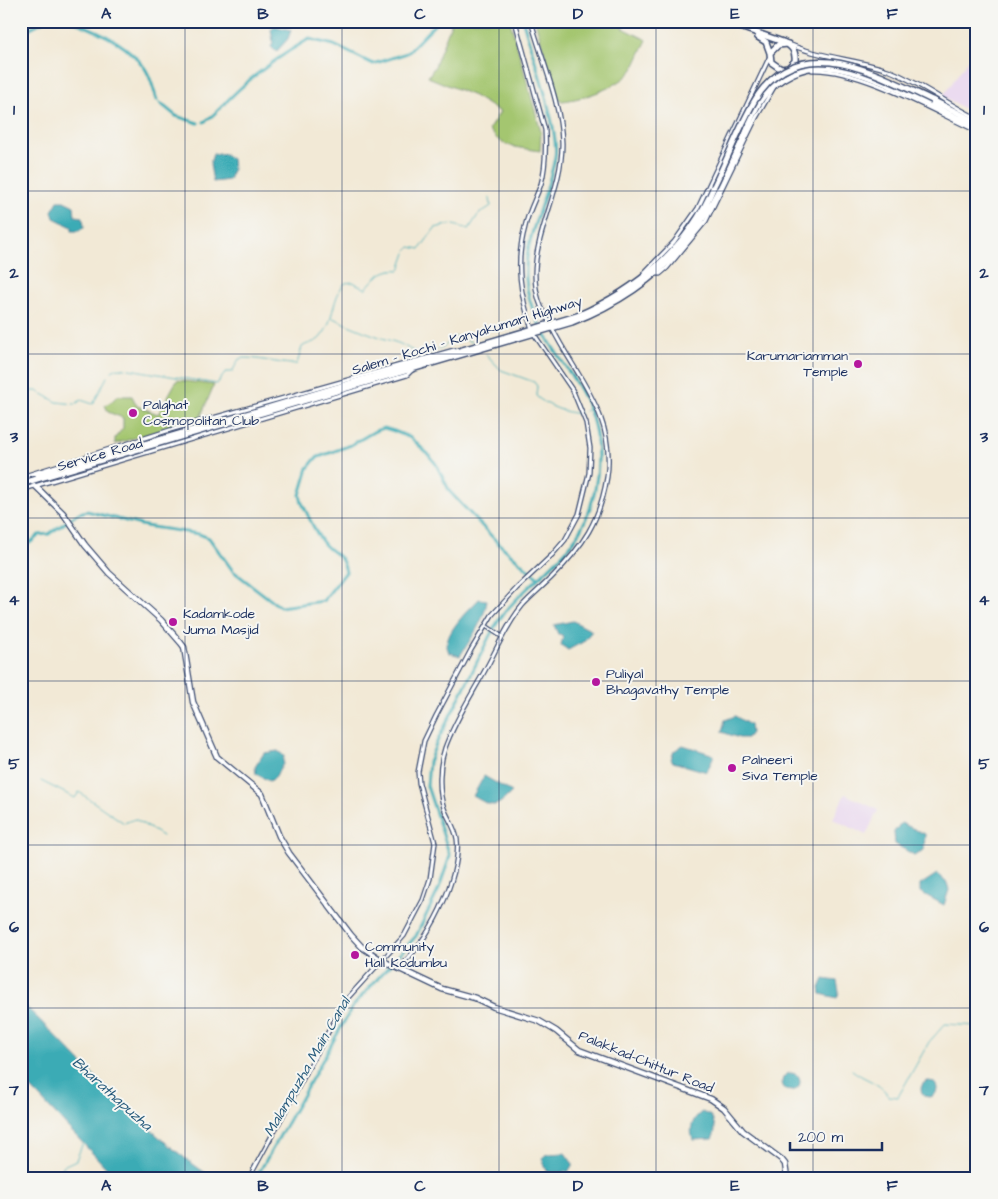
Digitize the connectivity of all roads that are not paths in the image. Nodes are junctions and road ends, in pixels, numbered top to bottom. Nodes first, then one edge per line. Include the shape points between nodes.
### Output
1 (515, 21) edge
2 (531, 21) edge
3 (716, 21) edge
4 (723, 21) edge
5 (740, 29) junction
6 (788, 44) junction
7 (770, 53) junction
8 (788, 68) junction
9 (799, 70) junction
10 (789, 75) junction
11 (977, 118) edge
12 (977, 122) edge
13 (977, 127) edge
14 (977, 131) edge
15 (619, 295) junction
16 (551, 326) junction
17 (533, 331) junction
18 (462, 350) junction
19 (23, 479) edge
20 (36, 480) junction
21 (21, 490) edge
22 (487, 627) junction
23 (499, 635) junction
24 (383, 961) junction
25 (397, 969) junction
26 (249, 1178) edge
27 (787, 1178) edge

1 - 17 street via 545,130 546,146 542,181 525,226 520,258 520,287
2 - 16 street via 561,128 557,187 538,243 534,276 539,303
3 - 5 highway
4 - 5 highway
5 - 6 highway
5 - 7 highway via 766,42
6 - 7 highway via 778,45
6 - 8 highway via 795,56 793,65
6 - 11 street via 811,54 862,62 889,71
7 - 8 highway via 774,65
7 - 15 street via 712,184 698,208 668,248
8 - 10 highway
9 - 10 highway, Salem - Kochi - Kanyakumari Highway
9 - 13 highway, Salem - Kochi - Kanyakumari Highway via 824,67 854,73
9 - 14 street via 842,74
10 - 16 highway, Salem - Kochi - Kanyakumari Highway via 777,83 756,107 728,171 689,239 640,286 593,314
12 - 15 highway, Salem - Kochi - Kanyakumari Highway, bridge via 846,63 819,61 789,70 768,85 755,101 702,210 675,248
15 - 16 highway, Salem - Kochi - Kanyakumari Highway
16 - 17 highway
16 - 23 street via 590,390 599,412 608,453 607,477 587,538
17 - 18 highway, Salem - Kochi - Kanyakumari Highway
17 - 20 highway, Salem - Kochi - Kanyakumari Highway
17 - 22 street via 576,398 586,423 589,472 574,526 552,555 497,609
18 - 19 street, Service Road via 446,351 176,428
18 - 20 highway, Salem - Kochi - Kanyakumari Highway via 111,452
19 - 20 highway, Salem - Kochi - Kanyakumari Highway
19 - 20 main road, Palakkad-Chittur Road
20 - 21 street
20 - 24 main road, Palakkad-Chittur Road via 109,573 161,620 184,647 193,702 217,757 262,794 279,836 300,867 351,935
22 - 23 street
22 - 24 street via 470,650 424,741 419,784 435,853 426,890 413,922
23 - 25 street via 490,662 468,697 444,749 441,793 458,850 448,889 419,947
24 - 25 main road, Palakkad-Chittur Road
24 - 26 street via 345,1001
25 - 27 main road, Palakkad-Chittur Road via 442,989 539,1021 556,1030 579,1050 712,1099 744,1132 781,1159

